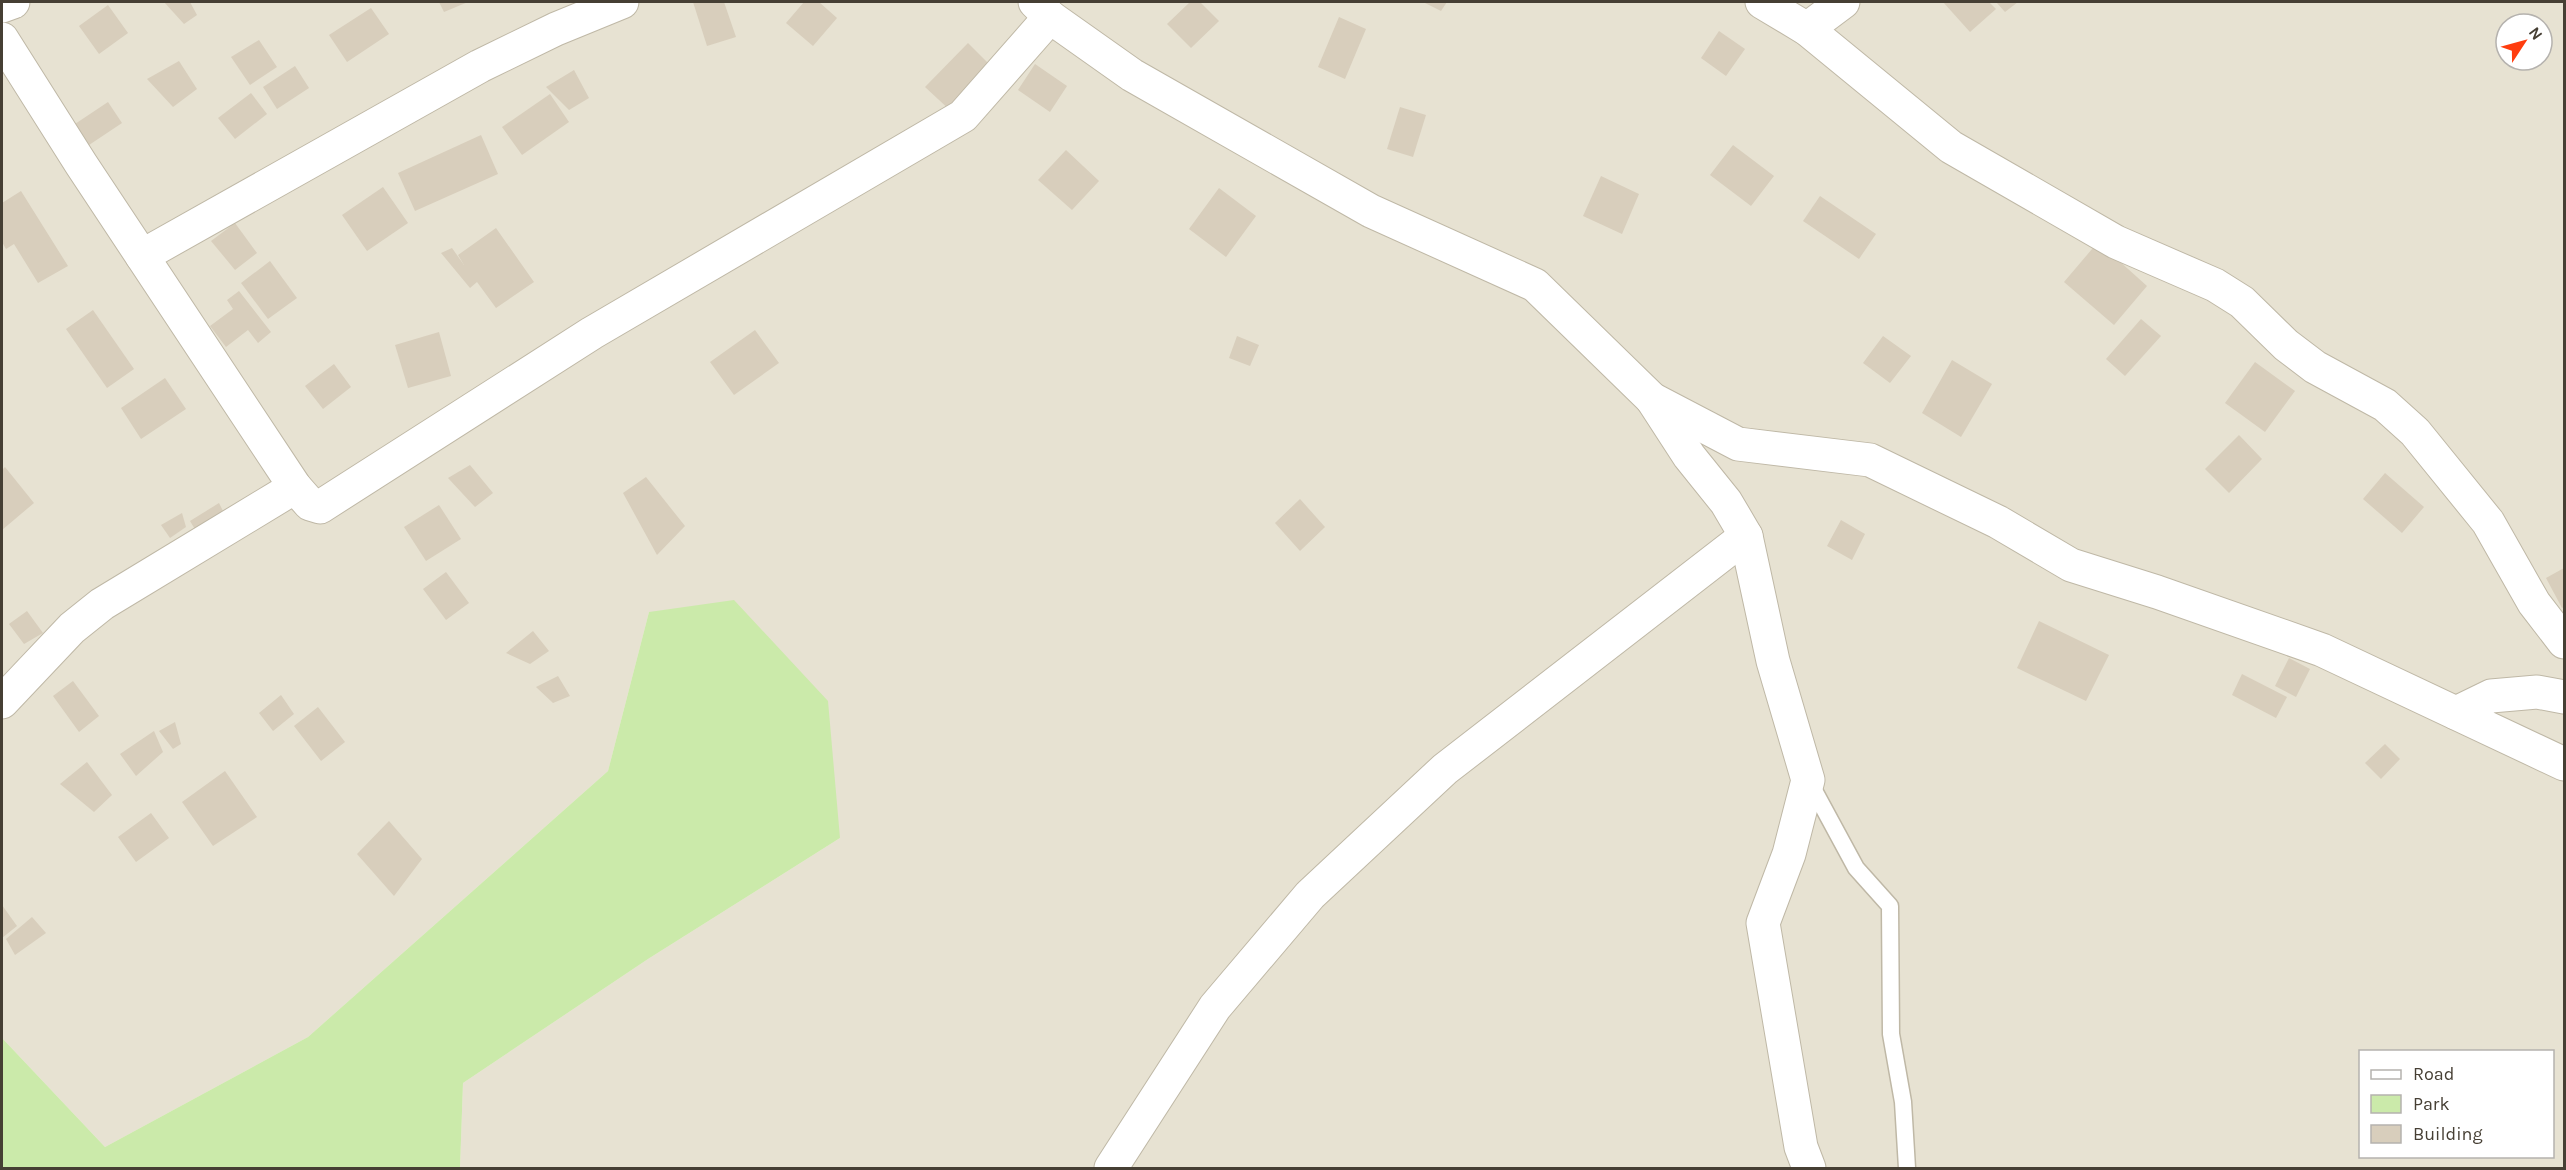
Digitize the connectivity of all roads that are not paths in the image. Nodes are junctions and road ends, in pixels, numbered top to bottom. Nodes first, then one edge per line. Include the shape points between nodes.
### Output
1 (12, 2) edge
2 (622, 2) edge
3 (1762, 2) edge
4 (1843, 2) edge
5 (2, 6) edge
6 (1042, 9) edge
7 (1807, 29) junction
8 (2, 39) edge
9 (142, 256) junction
10 (1652, 399) junction
11 (295, 487) junction
12 (1746, 536) junction
13 (2565, 642) edge
14 (2565, 697) edge
15 (2, 702) edge
16 (2456, 713) junction
17 (2565, 764) edge
18 (1808, 780) junction
19 (1111, 1168) edge
20 (1809, 1168) edge
21 (1907, 1168) edge

1 - 5 street
2 - 9 street via 480,66
3 - 7 street
4 - 7 street
6 - 10 street via 1132,75 1371,211 1535,285
6 - 11 street via 963,116 945,128 592,333 329,502 315,507
7 - 13 street via 1951,147 2116,242 2215,285 2242,302 2315,367 2385,405 2415,432 2488,522 2535,603
8 - 9 street
9 - 11 street
10 - 12 street
10 - 16 street via 1738,444 1870,460 1998,522 2071,565 2322,650
11 - 15 street via 102,604 72,628
12 - 18 street via 1773,662
12 - 19 street via 1445,770 1310,895 1215,1007
14 - 16 street via 2537,692 2491,696
16 - 17 street
18 - 20 street via 1789,854 1763,923 1801,1147
18 - 21 lane via 1856,868 1890,906 1891,1034 1903,1102

